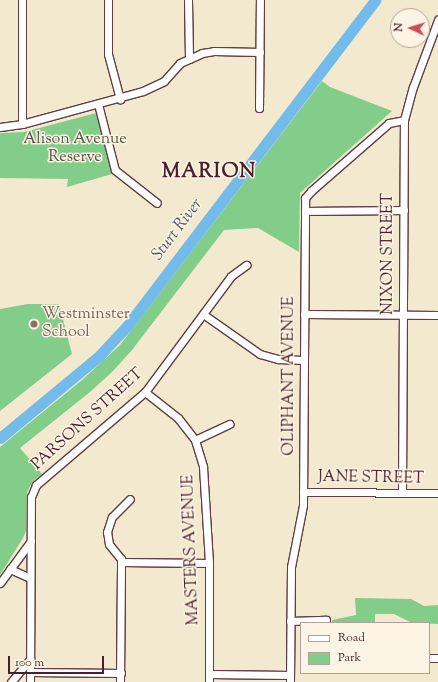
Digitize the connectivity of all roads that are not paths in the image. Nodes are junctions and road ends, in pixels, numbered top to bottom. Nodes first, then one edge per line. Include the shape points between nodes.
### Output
1 (22, 0) edge
2 (108, 0) edge
3 (188, 0) edge
4 (260, 0) edge
5 (438, 20) edge
6 (260, 52) junction
7 (189, 59) junction
8 (120, 99) junction
9 (98, 104) junction
10 (259, 108) dead end
11 (404, 120) junction
12 (22, 124) junction
13 (0, 127) edge
14 (157, 203) dead end
15 (404, 210) junction
16 (305, 211) junction
17 (246, 265) dead end
18 (204, 314) junction
19 (304, 314) junction
20 (403, 315) junction
21 (438, 315) edge
22 (304, 360) junction
23 (145, 392) junction
24 (230, 424) dead end
25 (195, 440) junction
26 (303, 492) junction
27 (402, 493) junction
28 (438, 493) edge
29 (130, 499) dead end
30 (31, 542) junction
31 (121, 562) junction
32 (209, 563) junction
33 (10, 569) junction
34 (30, 578) junction
35 (0, 583) edge
36 (326, 620) dead end
37 (290, 621) junction
38 (30, 659) junction
39 (30, 672) junction
40 (120, 673) junction
41 (209, 674) junction
42 (290, 678) edge
43 (11, 682) edge
44 (30, 682) edge
45 (120, 682) edge
46 (209, 682) edge

1 - 12 street
2 - 8 street via 108,54
3 - 7 street
4 - 6 street
5 - 11 street, NIXON STREET via 413,87
6 - 7 street via 202,53
6 - 10 street
7 - 8 street via 180,63 164,81
8 - 9 street
9 - 12 street
9 - 14 street via 115,170
11 - 15 street, NIXON STREET
11 - 16 street, OLIPHANT AVENUE via 389,123 311,190 305,198
12 - 13 street
15 - 16 street
15 - 20 street, NIXON STREET
16 - 19 street, OLIPHANT AVENUE
17 - 18 street, PARSONS STREET via 231,276
18 - 22 street via 260,354 278,359
18 - 23 street, PARSONS STREET
19 - 20 street
19 - 22 street, OLIPHANT AVENUE
20 - 21 street
20 - 27 street, NIXON STREET
22 - 26 street, OLIPHANT AVENUE
23 - 25 street, MASTERS AVENUE via 178,418
23 - 30 street, PARSONS STREET via 36,485 31,497
24 - 25 street
25 - 32 street, MASTERS AVENUE via 203,467
26 - 27 street, JANE STREET
26 - 37 street, OLIPHANT AVENUE via 303,505 291,567
27 - 28 street, JANE STREET
29 - 31 street via 114,513 107,527 109,544
30 - 33 street
30 - 34 street, PARSONS STREET
31 - 32 street
31 - 40 street
32 - 41 street, MASTERS AVENUE
33 - 34 street
33 - 35 street
34 - 38 street, PARSONS STREET
36 - 37 street
37 - 42 street, OLIPHANT AVENUE
38 - 39 street, PARSONS STREET
38 - 43 street
39 - 40 street
39 - 44 street, PARSONS STREET
40 - 45 street
41 - 42 street
41 - 46 street, MASTERS AVENUE

